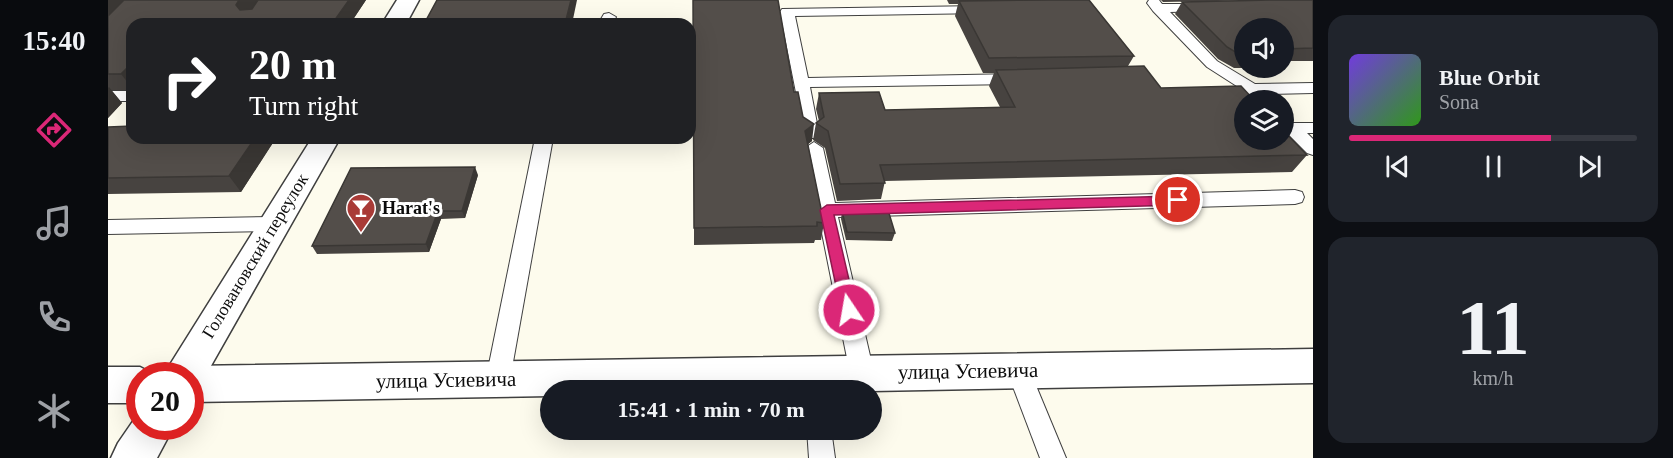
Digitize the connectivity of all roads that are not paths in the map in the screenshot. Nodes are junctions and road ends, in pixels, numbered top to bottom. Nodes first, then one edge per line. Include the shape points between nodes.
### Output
1 (408, 0) edge
2 (1155, 4) edge
3 (1218, 7) edge
4 (995, 10) edge
5 (398, 18) edge
6 (1035, 79) edge
7 (800, 83) junction
8 (1313, 88) edge
9 (1252, 89) joint
10 (108, 96) edge
11 (126, 96) edge
12 (1294, 125) edge
13 (1313, 128) edge
14 (1294, 130) edge
15 (322, 144) edge
16 (543, 144) edge
17 (1313, 149) edge
18 (1295, 197) dead end
19 (827, 210) junction
20 (274, 224) junction
21 (108, 227) edge
22 (193, 362) edge
23 (1313, 366) edge
24 (1019, 370) junction
25 (862, 373) junction
26 (498, 379) junction
27 (603, 380) edge
28 (824, 380) edge
29 (204, 384) edge
30 (108, 385) edge
31 (126, 385) edge
32 (144, 440) edge
33 (820, 440) edge
34 (133, 458) edge
35 (822, 458) edge
36 (1053, 458) edge

1 - 5 street
2 - 3 lane
2 - 9 lane via 1212,64
4 - 7 lane via 787,12
6 - 7 lane
7 - 19 lane
8 - 9 lane
10 - 11 lane
12 - 13 lane
14 - 17 lane
15 - 20 street, Головановский переулок
16 - 26 lane
18 - 19 lane
19 - 25 lane
20 - 21 lane
20 - 22 street, Головановский переулок
23 - 24 street, улица Усиевича
24 - 25 street, улица Усиевича
24 - 36 lane
25 - 28 street, улица Усиевича
26 - 27 street, улица Усиевича
26 - 29 street, улица Усиевича
30 - 31 street
32 - 34 street
33 - 35 lane

